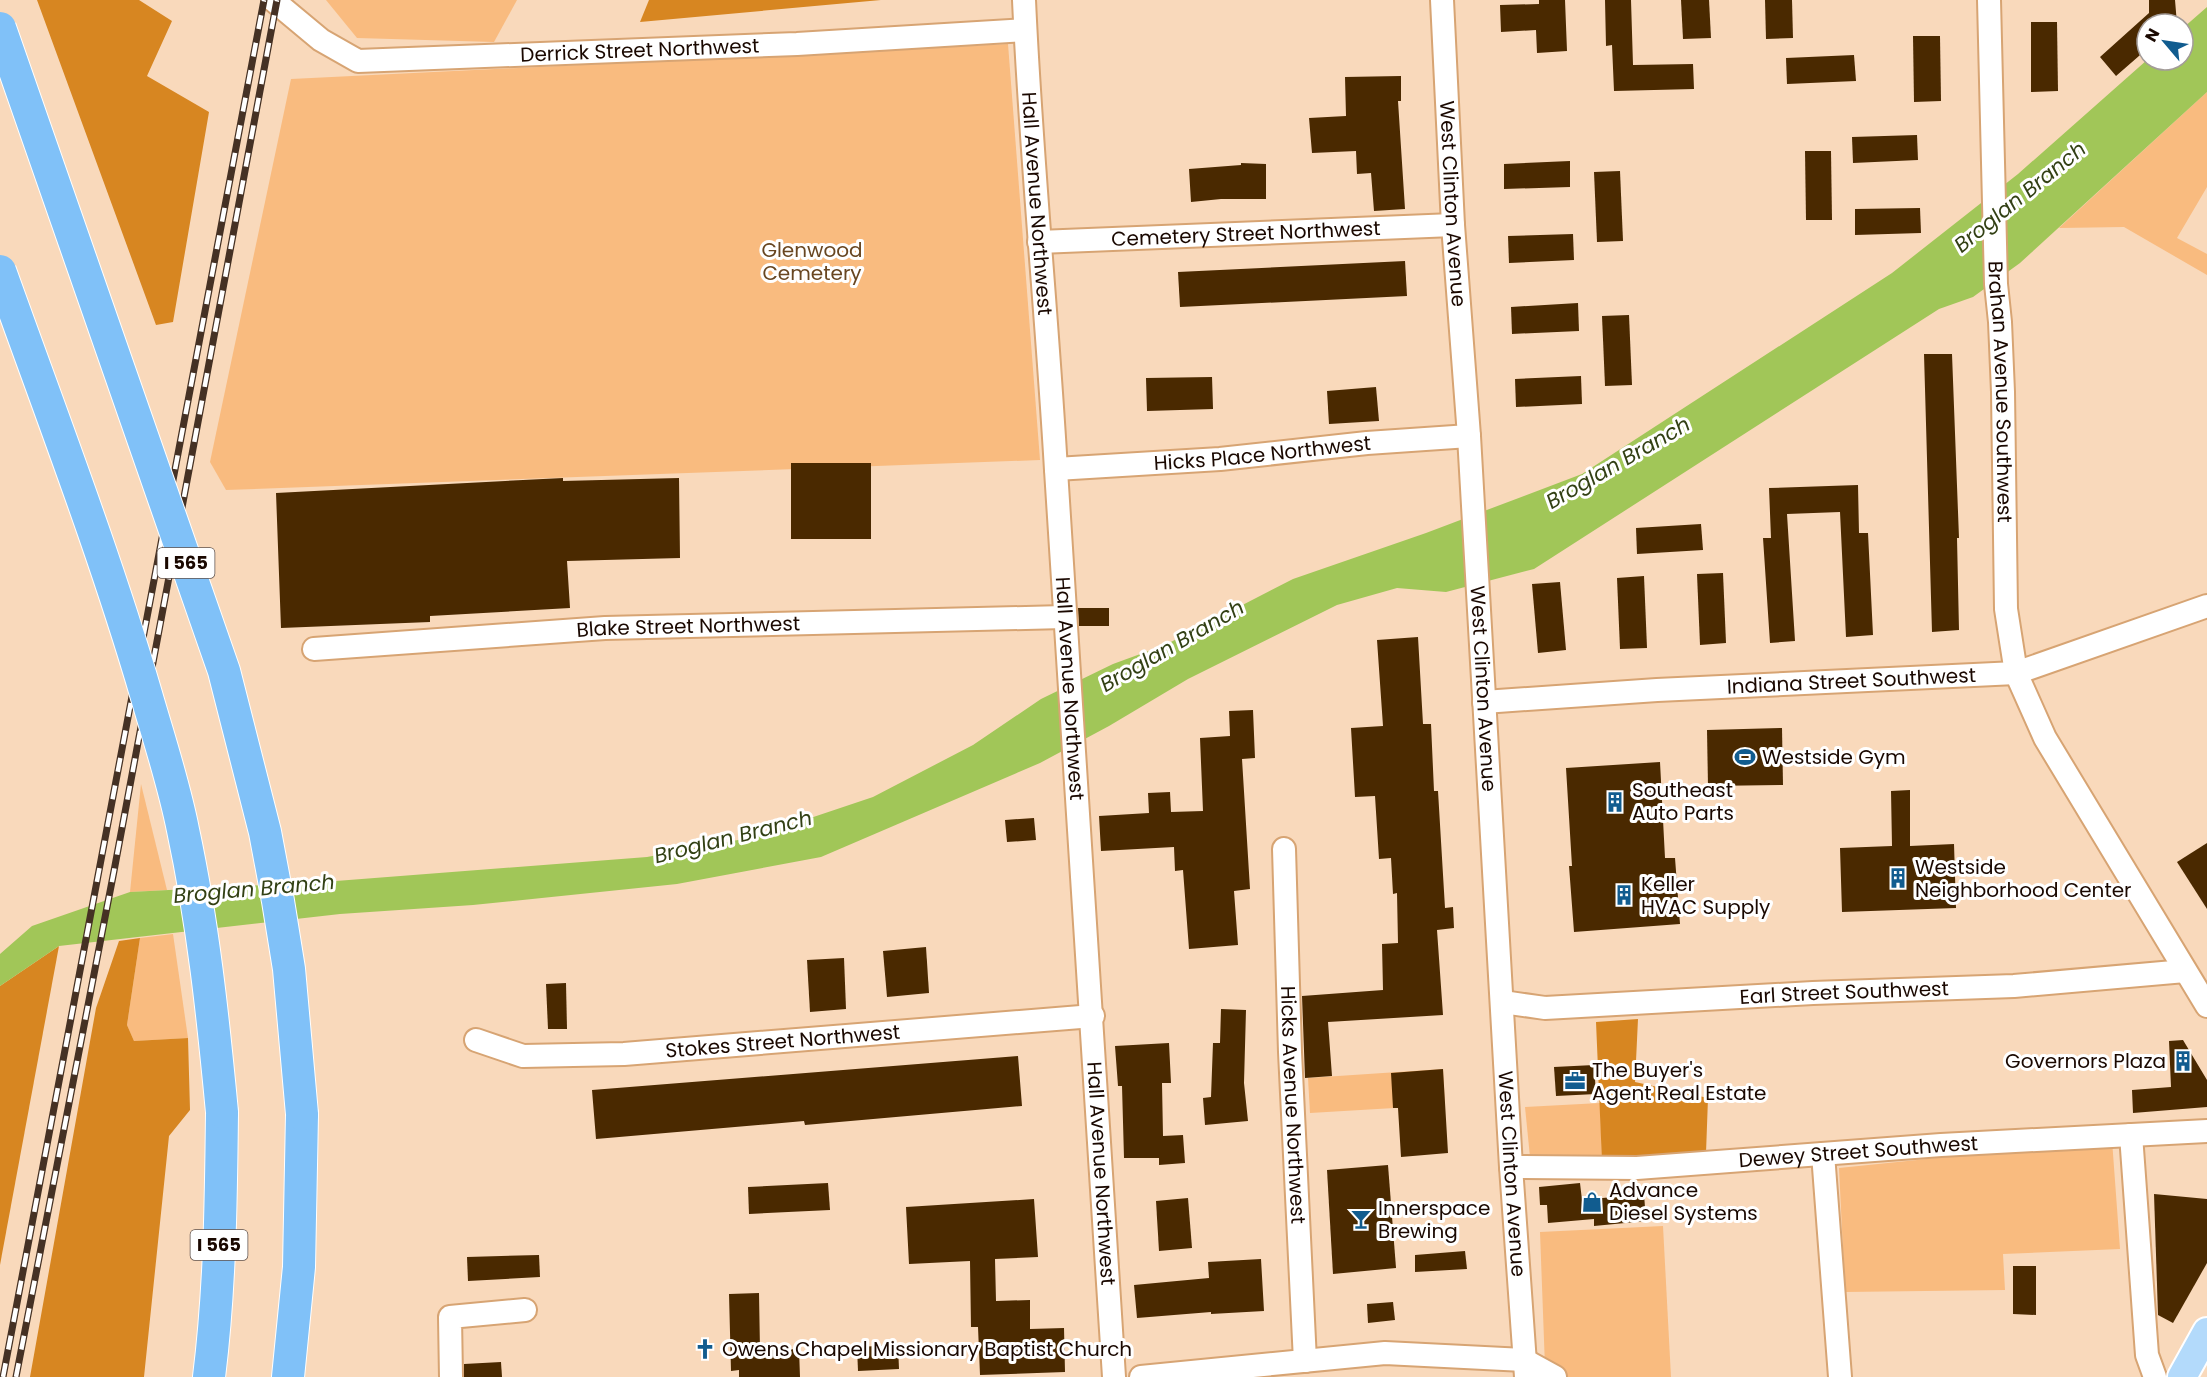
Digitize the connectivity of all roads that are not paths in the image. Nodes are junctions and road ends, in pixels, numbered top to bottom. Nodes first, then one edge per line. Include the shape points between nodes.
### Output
1 (273, 0) edge
2 (1024, 0) edge
3 (1443, 0) edge
4 (1989, 0) edge
5 (0, 28) edge
6 (1025, 30) junction
7 (1453, 225) junction
8 (1039, 242) junction
9 (0, 271) edge
10 (1469, 436) junction
11 (1056, 469) junction
12 (2207, 606) edge
13 (1064, 617) junction
14 (314, 649) dead end
15 (2016, 673) junction
16 (1484, 702) junction
17 (1284, 849) dead end
18 (2186, 971) junction
19 (1503, 1002) junction
20 (2207, 1006) edge
21 (1093, 1016) junction
22 (476, 1040) dead end
23 (2207, 1131) edge
24 (2131, 1135) junction
25 (1823, 1155) junction
26 (1511, 1167) junction
27 (525, 1310) dead end
28 (2207, 1332) edge
29 (1305, 1361) junction
30 (1525, 1368) edge
31 (209, 1377) edge
32 (288, 1377) edge
33 (451, 1377) edge
34 (1114, 1377) edge
35 (1141, 1377) edge
36 (1555, 1377) edge
37 (1840, 1377) edge
38 (2155, 1377) edge
39 (2182, 1377) edge

1 - 6 street, Derrick Street Northwest via 321,40 358,61 797,44
2 - 6 street, Hall Avenue Northwest
3 - 7 street, West Clinton Avenue
4 - 15 street, Brahan Avenue Southwest via 1996,284 2003,392 2006,609
5 - 32 highway, I 565, bridge via 224,671 265,832 289,969 302,1114 299,1267
6 - 8 street, Hall Avenue Northwest
7 - 8 street, Cemetery Street Northwest
7 - 10 street, West Clinton Avenue
8 - 11 street, Hall Avenue Northwest
9 - 31 highway, I 565, bridge via 129,637 183,829 211,997 222,1112 216,1322
10 - 11 street, Hicks Place Northwest via 1367,442 1220,459
10 - 16 street, West Clinton Avenue
11 - 13 street, Hall Avenue Northwest
12 - 15 street, Indiana Street Southwest
13 - 14 street, Blake Street Northwest via 605,628
13 - 21 street, Hall Avenue Northwest
15 - 16 street, Indiana Street Southwest
15 - 18 street, Brahan Avenue Southwest via 2045,738
16 - 19 street, West Clinton Avenue
17 - 29 street, Hicks Avenue Northwest
18 - 19 street, Earl Street Southwest via 2014,986 1545,1008
18 - 20 street, Brahan Avenue Southwest
19 - 26 street, West Clinton Avenue
21 - 22 street, Stokes Street Northwest via 624,1054 523,1056
21 - 34 street, Hall Avenue Northwest
23 - 24 street, Dewey Street Southwest
24 - 25 street, Dewey Street Southwest
24 - 38 street via 2147,1355
25 - 26 street, Dewey Street Southwest via 1637,1168
25 - 37 street
26 - 30 street, West Clinton Avenue
27 - 33 street via 450,1317
28 - 39 main road
29 - 30 street via 1385,1353
29 - 35 street
30 - 36 street

